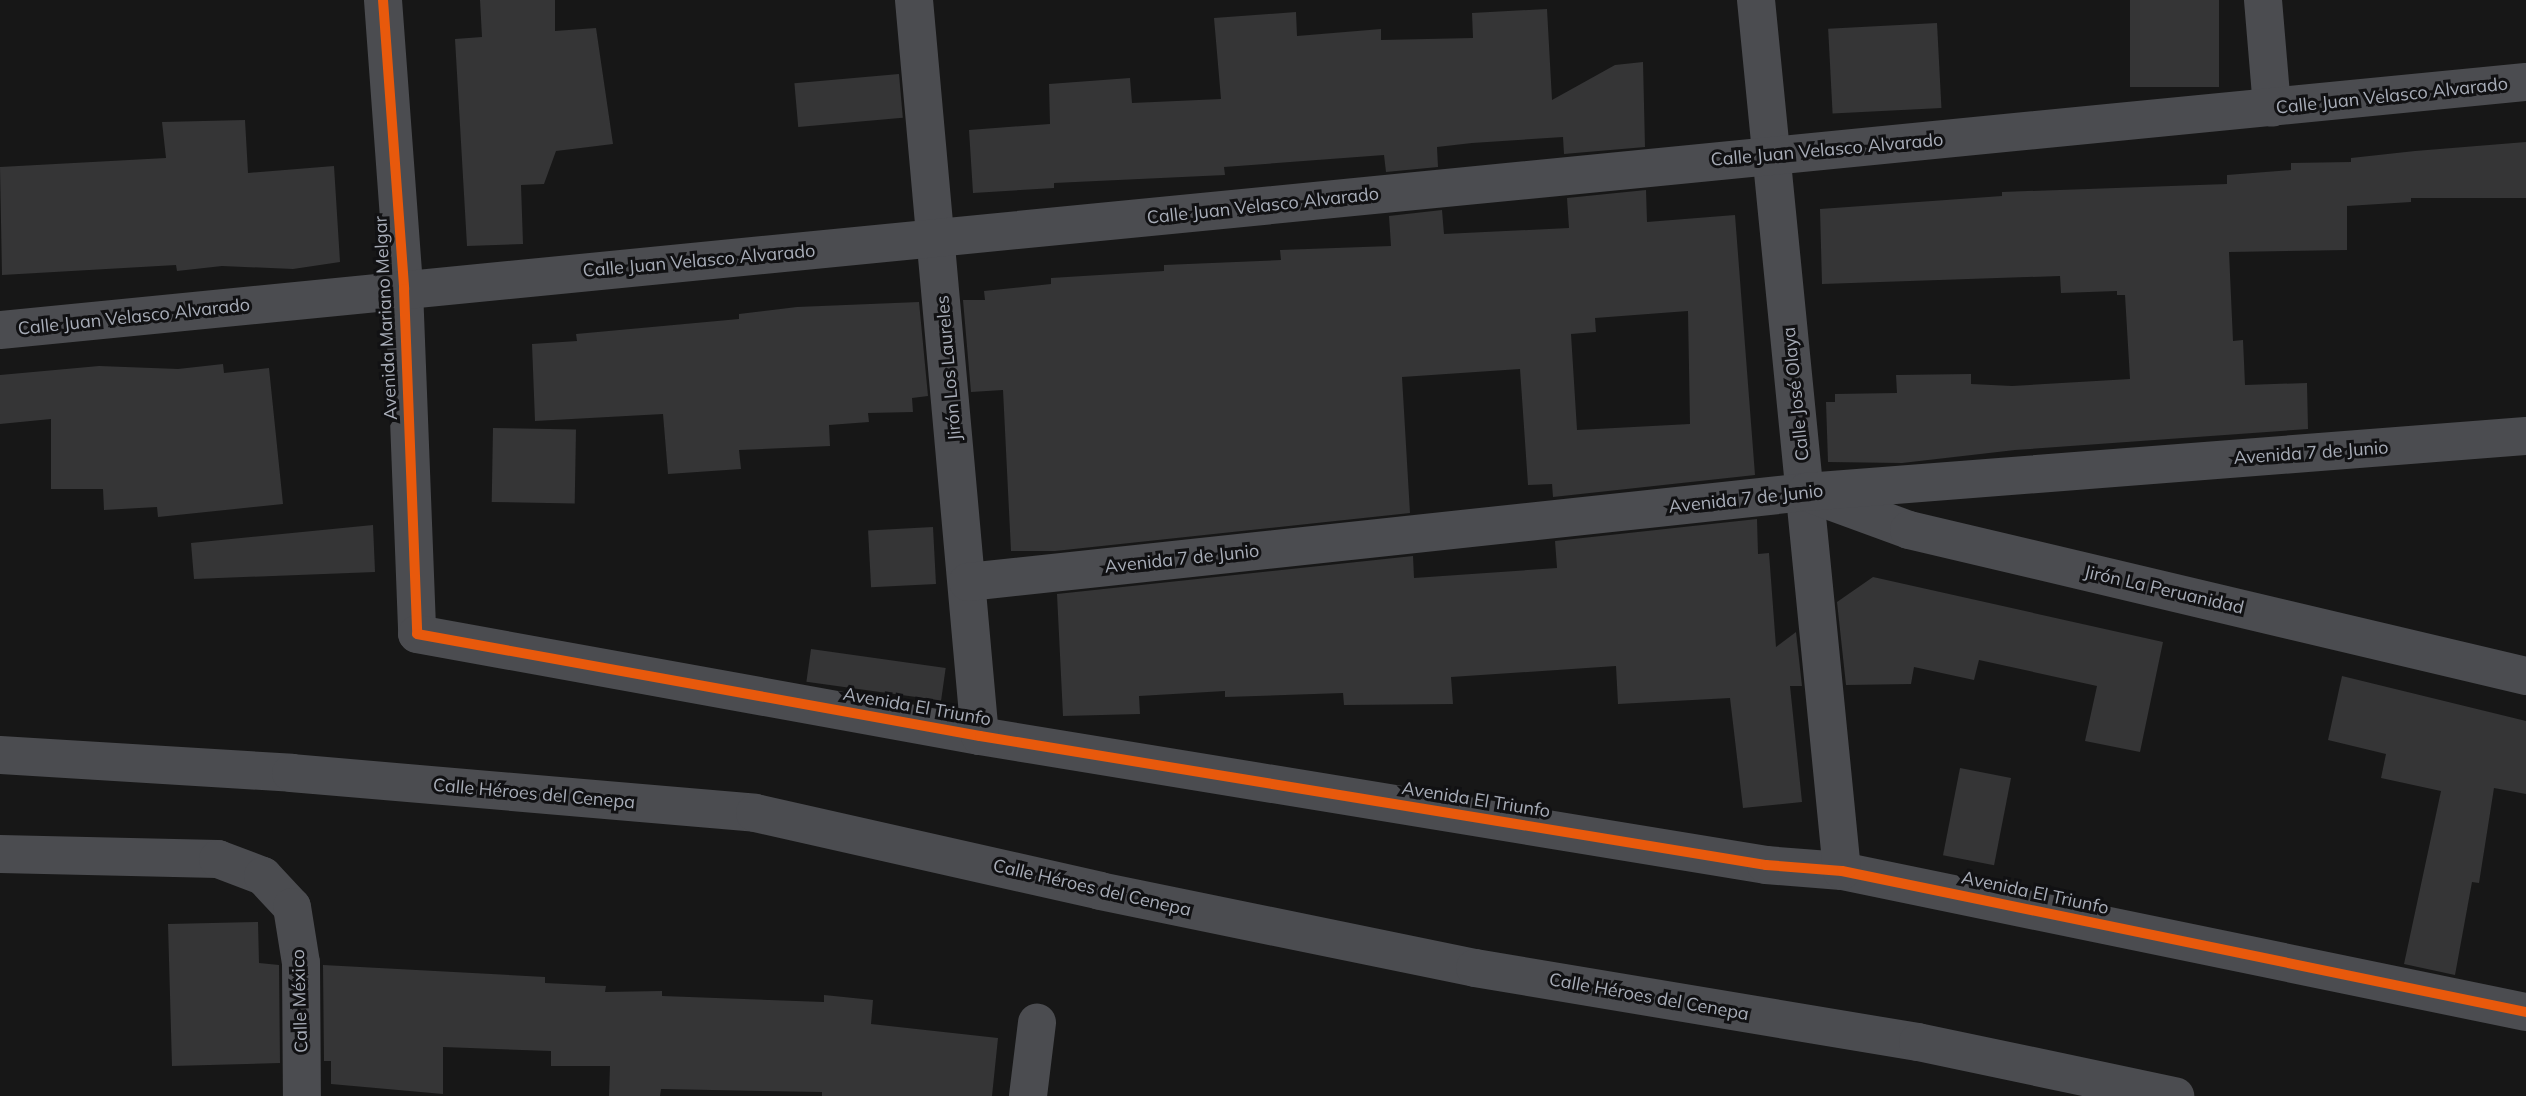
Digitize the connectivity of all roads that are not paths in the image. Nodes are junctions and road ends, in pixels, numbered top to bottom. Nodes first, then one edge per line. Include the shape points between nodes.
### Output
1 (383, 0) edge
2 (914, 0) edge
3 (1756, 0) edge
4 (2263, 0) edge
5 (2526, 82) edge
6 (2272, 108) junction
7 (1772, 155) junction
8 (937, 238) junction
9 (404, 289) junction
10 (0, 330) edge
11 (2526, 436) edge
12 (1806, 492) junction
13 (968, 582) junction
14 (417, 634) joint
15 (2526, 676) edge
16 (980, 736) junction
17 (0, 755) edge
18 (0, 854) edge
19 (1842, 871) junction
20 (2526, 1012) edge
21 (1037, 1023) dead end
22 (302, 1096) edge
23 (1028, 1096) edge
24 (2175, 1096) edge

1 - 9 street, Avenida Mariano Melgar
2 - 8 street, Jirón Los Laureles
3 - 7 street, Calle José Olaya
4 - 6 street
5 - 6 street, Calle Juan Velasco Alvarado
6 - 7 street, Calle Juan Velasco Alvarado
7 - 8 street, Calle Juan Velasco Alvarado
7 - 12 street, Calle José Olaya
8 - 9 street, Calle Juan Velasco Alvarado
8 - 13 street, Jirón Los Laureles
9 - 10 street, Calle Juan Velasco Alvarado
9 - 14 street, Avenida Mariano Melgar
11 - 12 street, Avenida 7 de Junio
12 - 13 street, Avenida 7 de Junio
12 - 15 street, Jirón La Peruanidad via 1909,530
12 - 19 street, Calle José Olaya
13 - 16 street, Jirón Los Laureles
14 - 16 street, Avenida El Triunfo
16 - 19 street, Avenida El Triunfo via 1766,865
17 - 24 street, Calle Héroes del Cenepa via 291,773 755,813 1100,891 1461,965 1918,1042
18 - 22 street, Calle México via 218,859 263,876 292,907 301,963
19 - 20 street, Avenida El Triunfo
21 - 23 street

